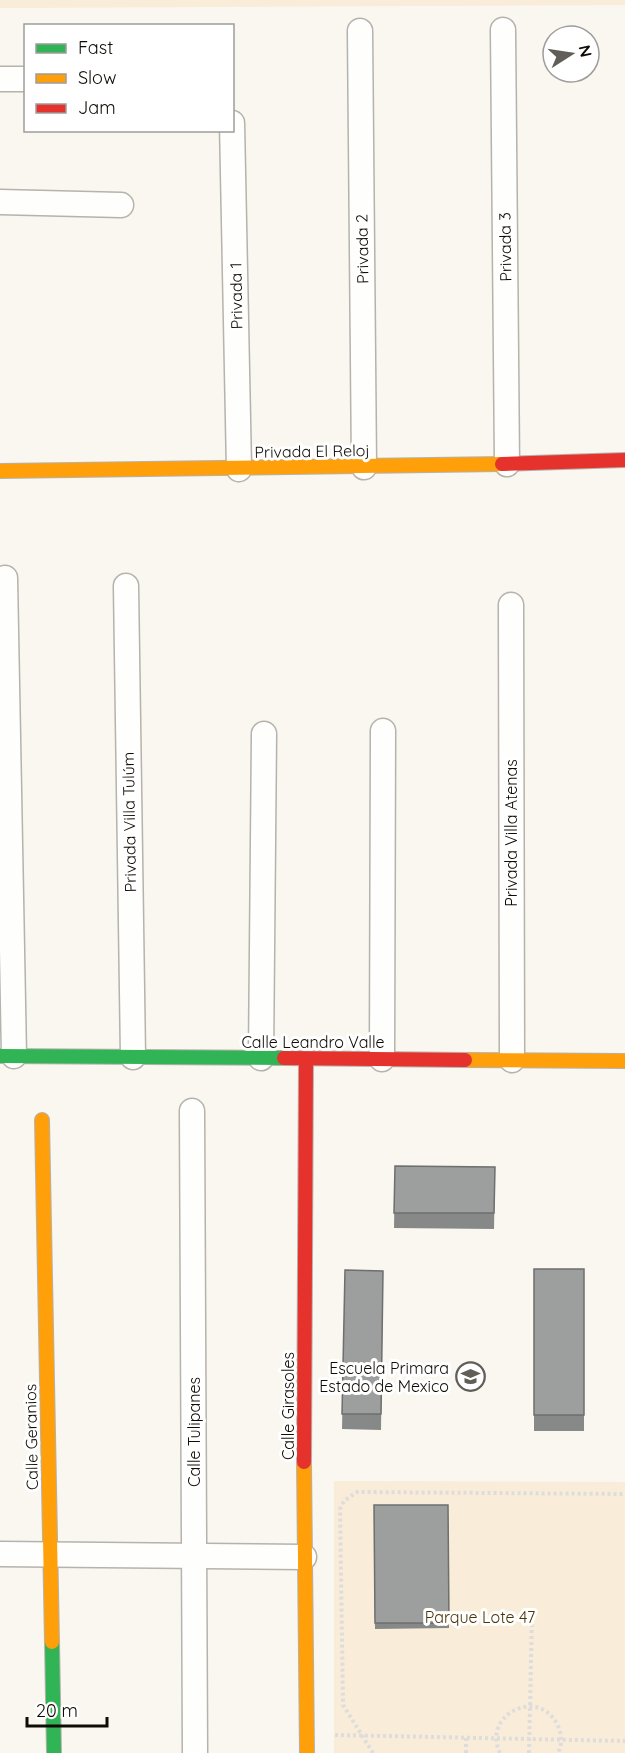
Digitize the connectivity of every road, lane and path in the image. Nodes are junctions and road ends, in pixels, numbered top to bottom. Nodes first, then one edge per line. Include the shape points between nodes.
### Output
1 (503, 30) dead end
2 (360, 31) dead end
3 (0, 79) edge
4 (24, 79) edge
5 (232, 132) edge
6 (0, 202) edge
7 (121, 205) dead end
8 (625, 460) edge
9 (507, 464) junction
10 (364, 467) junction
11 (239, 469) junction
12 (0, 471) edge
13 (5, 578) dead end
14 (126, 586) dead end
15 (511, 605) dead end
16 (382, 731) dead end
17 (264, 734) dead end
18 (7, 1056) edge
19 (133, 1057) junction
20 (261, 1058) junction
21 (306, 1059) junction
22 (382, 1059) junction
23 (512, 1060) junction
24 (625, 1061) edge
25 (192, 1111) dead end
26 (42, 1120) dead end
27 (625, 1494) edge
28 (0, 1554) edge
29 (50, 1554) junction
30 (194, 1556) junction
31 (304, 1557) junction
32 (532, 1614) dead end
33 (530, 1706) junction
34 (334, 1735) dead end
35 (362, 1736) junction
36 (466, 1738) junction
37 (497, 1738) junction
38 (530, 1739) junction
39 (561, 1739) junction
40 (625, 1741) edge
41 (54, 1753) edge
42 (195, 1753) edge
43 (306, 1753) edge
44 (373, 1753) edge
45 (465, 1753) edge
46 (500, 1753) edge
47 (529, 1753) edge
48 (558, 1753) edge

1 - 9 street, Privada 3
2 - 10 street, Privada 2
3 - 4 street
5 - 11 street, Privada 1
6 - 7 street
8 - 9 street, Privada El Reloj
9 - 10 street, Privada El Reloj
10 - 11 street, Privada El Reloj
11 - 12 street, Privada El Reloj
13 - 18 street
14 - 19 street, Privada Villa Tulúm
15 - 23 street, Privada Villa Atenas
16 - 22 street
17 - 20 street
18 - 19 street, Calle Leandro Valle
19 - 20 street, Calle Leandro Valle
20 - 21 street, Calle Leandro Valle
21 - 22 street, Calle Leandro Valle
21 - 31 street, Calle Girasoles
22 - 23 street, Calle Leandro Valle
23 - 24 street, Calle Leandro Valle
25 - 30 street, Calle Tulipanes
26 - 29 street, Calle Geranios
27 - 35 path via 357,1492 349,1496 340,1509 342,1696 347,1714
28 - 29 street
29 - 30 street
29 - 41 street, Calle Geranios
30 - 31 street
30 - 42 street, Calle Tulipanes
31 - 43 street, Calle Girasoles
32 - 33 path
33 - 37 path via 507,1713
33 - 38 path
33 - 39 path via 554,1718
34 - 35 path
35 - 36 path
35 - 44 path
36 - 37 path
36 - 45 path
37 - 38 path
37 - 46 path
38 - 39 path
38 - 47 path
39 - 40 path
39 - 48 path

